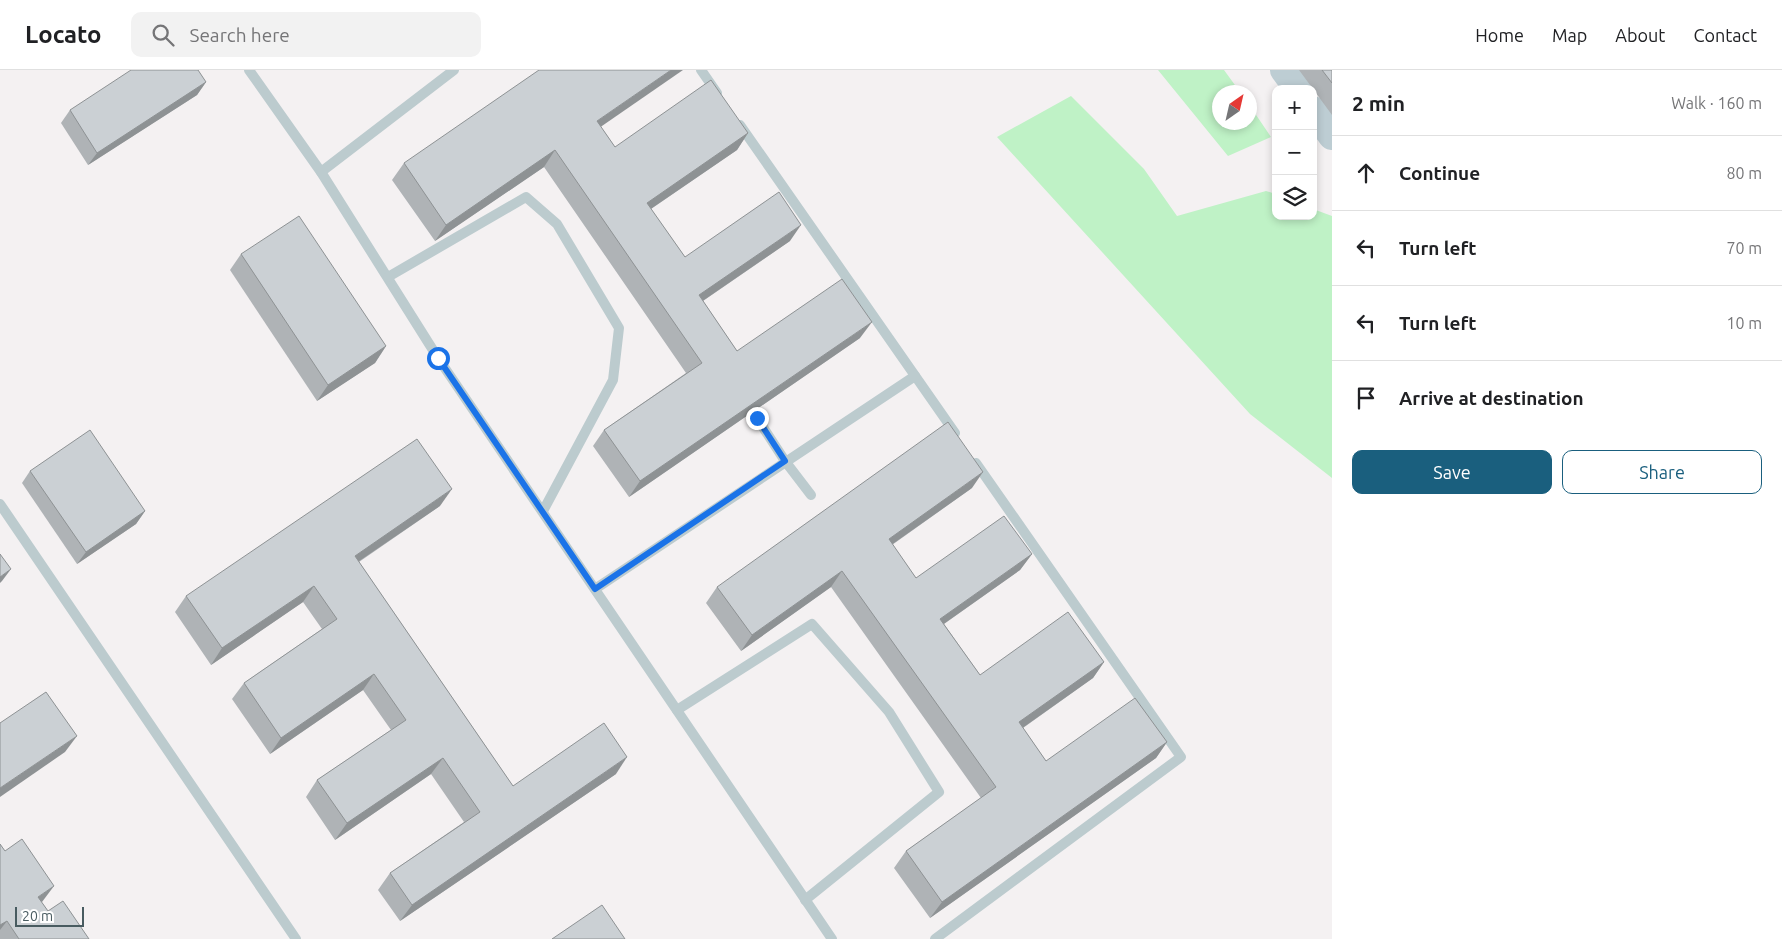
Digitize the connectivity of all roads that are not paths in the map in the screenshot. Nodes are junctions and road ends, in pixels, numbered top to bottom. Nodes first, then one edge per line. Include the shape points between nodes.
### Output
1 (249, 70) edge
2 (454, 70) edge
3 (701, 70) edge
4 (1284, 70) edge
5 (1295, 85) edge
6 (724, 102) edge
7 (1317, 115) edge
8 (735, 119) edge
9 (1332, 136) edge
10 (321, 172) junction
11 (388, 278) junction
12 (915, 376) junction
13 (757, 418) edge
14 (960, 440) edge
15 (972, 457) edge
16 (785, 461) junction
17 (810, 495) dead end
18 (0, 504) edge
19 (543, 511) junction
20 (595, 589) junction
21 (677, 710) junction
22 (805, 900) junction
23 (296, 939) edge
24 (832, 939) edge
25 (935, 939) edge

1 - 10 lane
2 - 10 lane
3 - 6 lane
4 - 5 street
7 - 9 street
8 - 12 lane
10 - 11 lane
11 - 19 lane via 438,358
11 - 19 lane via 526,197 557,224 620,328 613,380
12 - 14 lane
12 - 16 lane
13 - 16 lane
15 - 25 lane via 1181,757
16 - 17 lane
16 - 20 lane
18 - 23 lane
19 - 20 lane
20 - 21 lane
21 - 22 lane
21 - 22 lane via 812,624 889,712 939,792
22 - 24 lane

